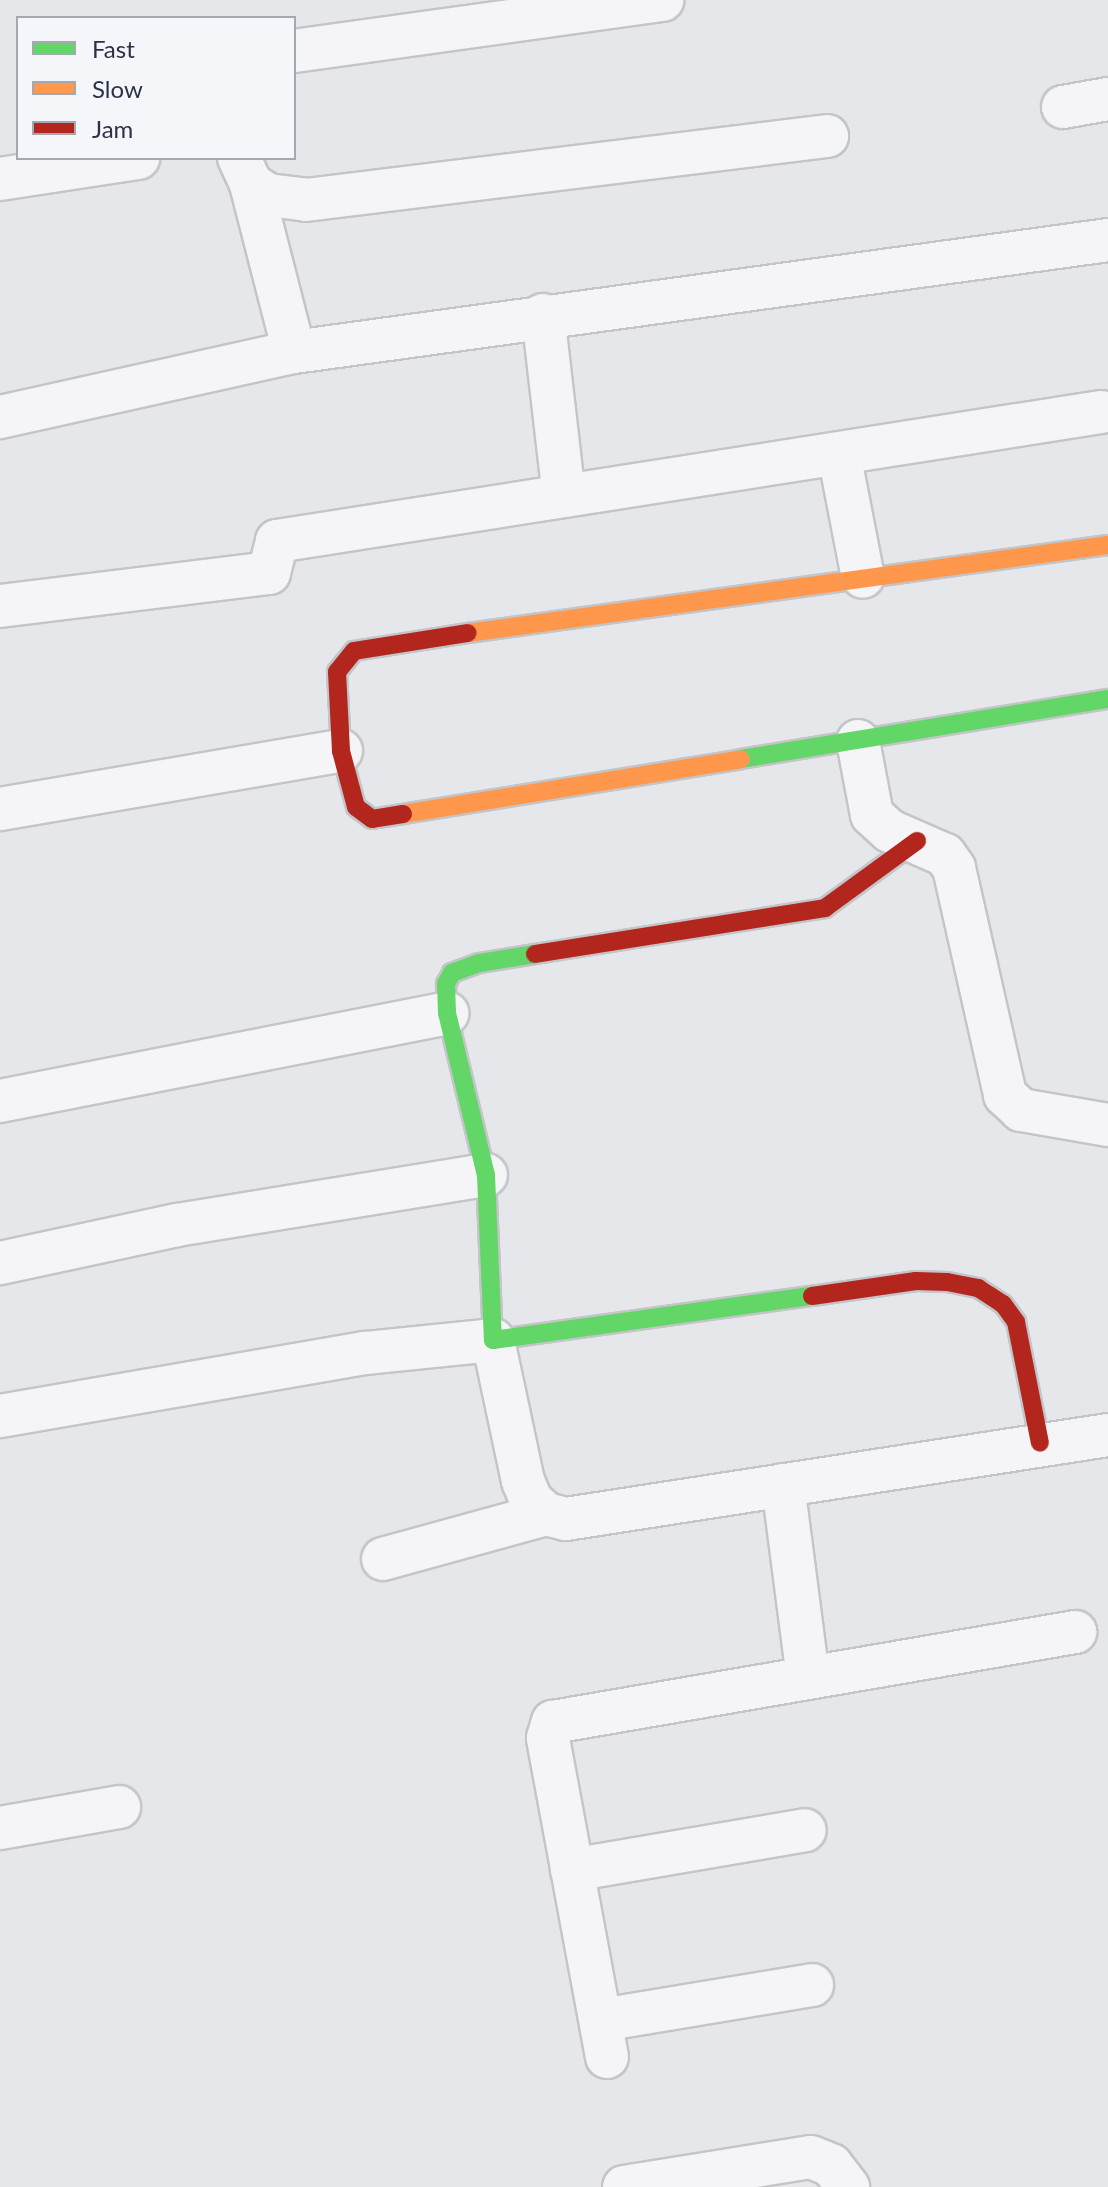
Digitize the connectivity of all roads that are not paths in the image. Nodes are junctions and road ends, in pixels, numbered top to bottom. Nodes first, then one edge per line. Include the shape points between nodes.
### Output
1 (662, 0) edge
2 (296, 51) edge
3 (1108, 99) edge
4 (1063, 107) dead end
5 (827, 136) dead end
6 (125, 160) edge
7 (245, 171) edge
8 (0, 179) edge
9 (1108, 240) edge
10 (543, 315) junction
11 (294, 352) junction
12 (1101, 412) dead end
13 (0, 417) edge
14 (839, 454) junction
15 (564, 496) junction
16 (1108, 545) edge
17 (863, 577) junction
18 (0, 606) edge
19 (1108, 699) edge
20 (858, 741) junction
21 (341, 751) junction
22 (0, 809) edge
23 (917, 841) junction
24 (447, 1013) junction
25 (0, 1101) edge
26 (1108, 1125) edge
27 (486, 1175) junction
28 (0, 1263) edge
29 (493, 1340) junction
30 (0, 1416) edge
31 (1108, 1435) edge
32 (1040, 1443) junction
33 (783, 1485) junction
34 (546, 1514) junction
35 (383, 1559) dead end
36 (1075, 1632) dead end
37 (808, 1677) junction
38 (119, 1807) dead end
39 (0, 1828) edge
40 (805, 1830) dead end
41 (572, 1870) junction
42 (812, 1985) dead end
43 (624, 2187) edge
44 (848, 2187) edge

1 - 2 street
3 - 4 street
5 - 7 street via 306,200 268,195
6 - 8 street
7 - 11 street
9 - 10 street
10 - 11 street
10 - 15 street
11 - 13 street
12 - 14 street
14 - 15 street
14 - 17 street
15 - 18 street via 277,541 269,573
16 - 17 street
17 - 21 street via 354,651 337,672
19 - 20 street
20 - 21 street via 372,819 356,807
20 - 23 street via 872,815 890,831
21 - 22 street
23 - 24 street via 825,908 462,966 446,984
23 - 26 street via 945,855 954,868 1005,1095 1021,1110
24 - 25 street
24 - 27 street
27 - 28 street via 177,1225
27 - 29 street
29 - 30 street via 366,1353
29 - 32 street via 916,1281 963,1285 1003,1304 1016,1322
29 - 34 street via 523,1481 531,1500
31 - 32 street
32 - 33 street
33 - 34 street via 566,1519
33 - 37 street
34 - 35 street
36 - 37 street
37 - 41 street via 553,1722 548,1738
38 - 39 street
40 - 41 street
41 - 42 street via 604,2039
43 - 44 street via 811,2157 831,2165

